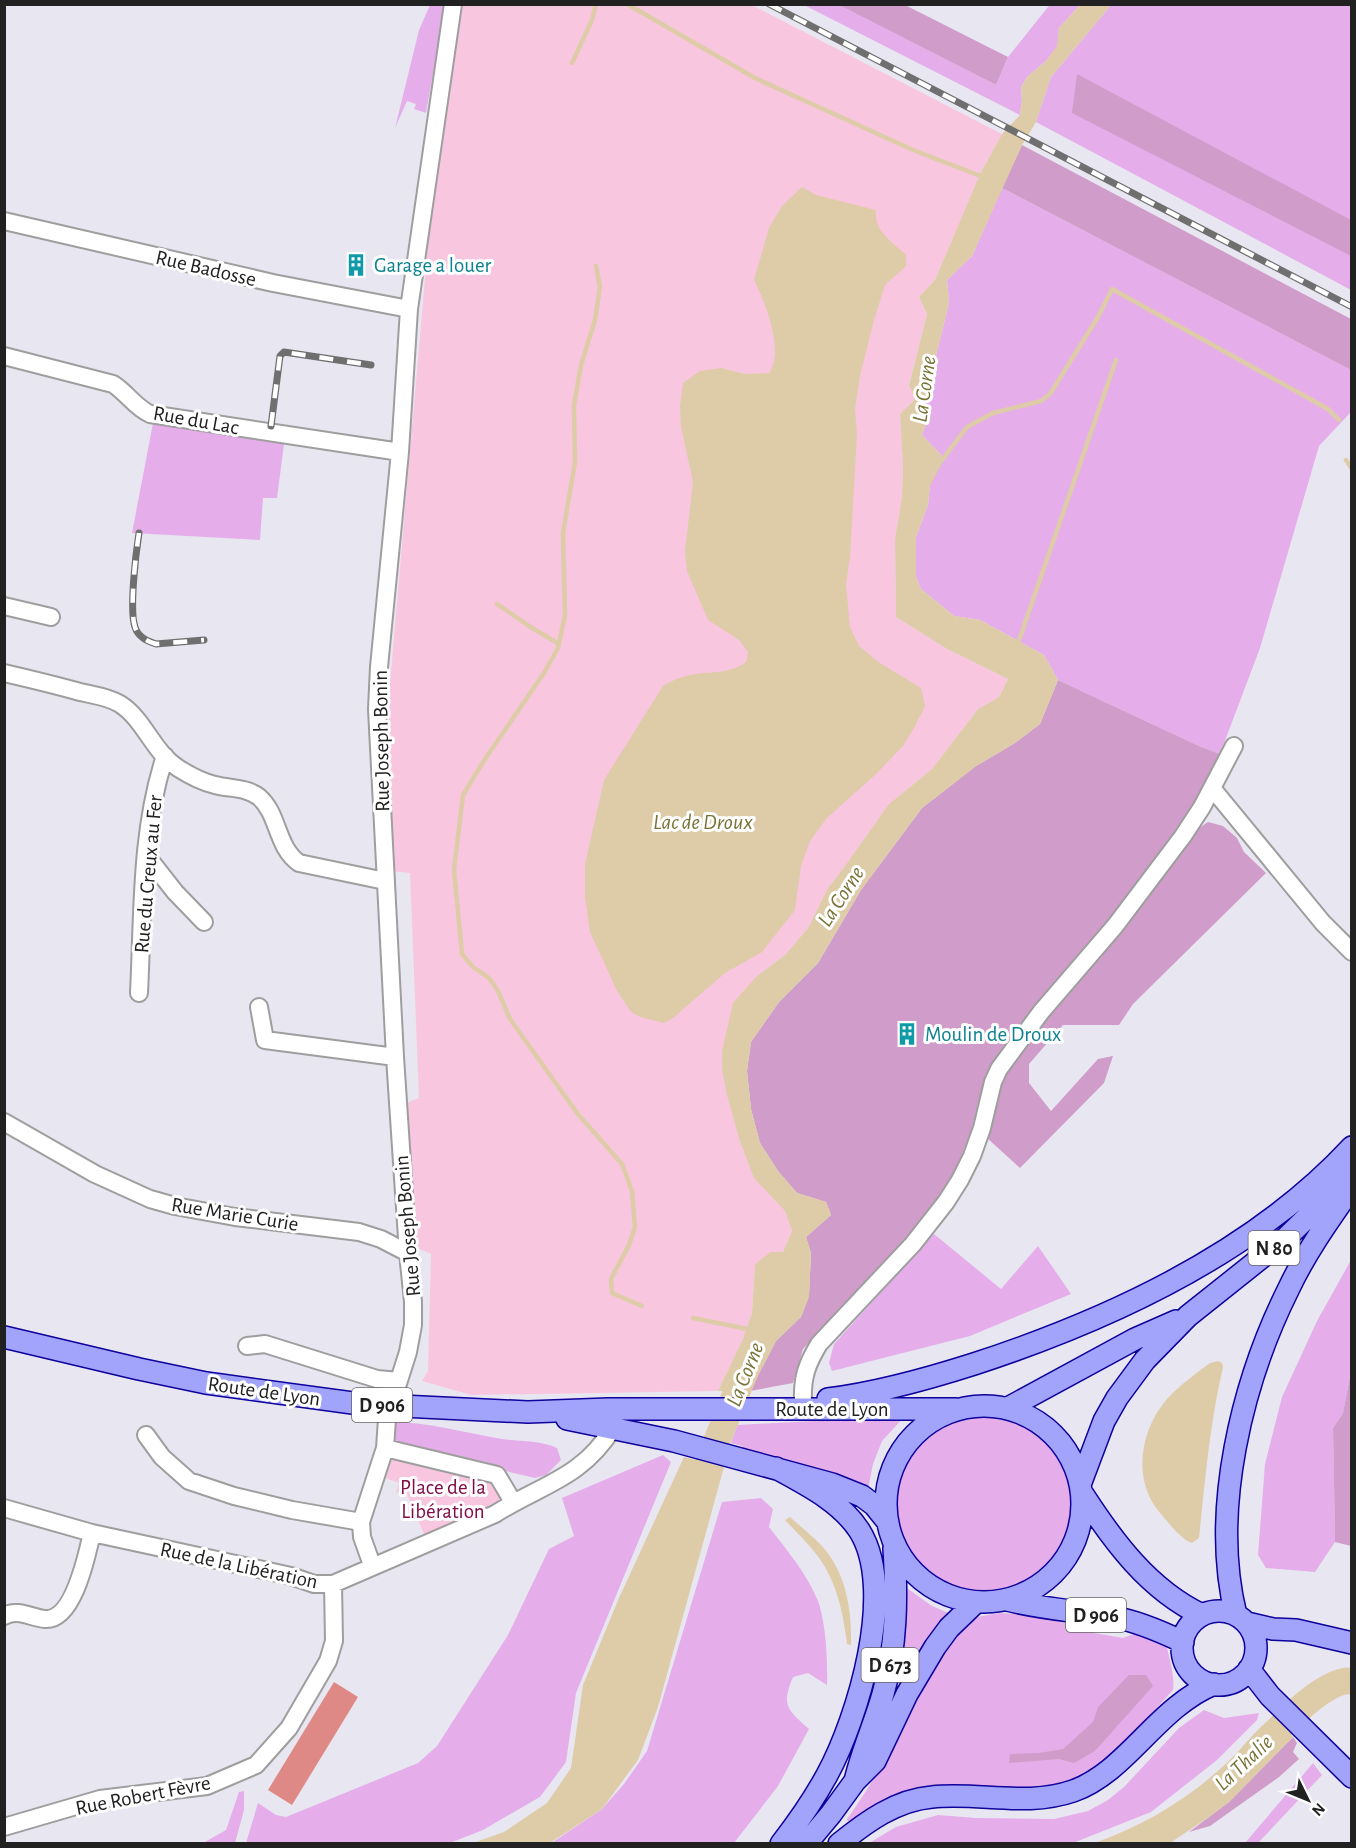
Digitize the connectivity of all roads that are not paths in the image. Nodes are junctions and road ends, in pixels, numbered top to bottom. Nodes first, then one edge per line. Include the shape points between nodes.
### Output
1 (453, 4) edge
2 (4, 221) edge
3 (409, 309) junction
4 (4, 356) edge
5 (400, 452) junction
6 (4, 606) edge
7 (51, 617) dead end
8 (4, 673) edge
9 (1234, 746) dead end
10 (165, 756) junction
11 (1212, 788) junction
12 (146, 855) junction
13 (385, 881) junction
14 (204, 922) dead end
15 (1352, 952) edge
16 (139, 993) dead end
17 (259, 1007) dead end
18 (395, 1057) junction
19 (4, 1122) edge
20 (1352, 1147) edge
21 (1352, 1170) edge
22 (1352, 1187) edge
23 (408, 1253) junction
24 (1188, 1316) junction
25 (4, 1337) edge
26 (247, 1346) dead end
27 (803, 1401) junction
28 (1008, 1408) junction
29 (956, 1409) junction
30 (387, 1419) dead end
31 (611, 1419) junction
32 (146, 1435) dead end
33 (386, 1448) junction
34 (776, 1467) junction
35 (1082, 1488) junction
36 (513, 1502) junction
37 (4, 1508) edge
38 (887, 1521) junction
39 (361, 1522) junction
40 (92, 1533) junction
41 (894, 1545) junction
42 (372, 1565) junction
43 (333, 1584) junction
44 (1007, 1600) junction
45 (976, 1602) junction
46 (1202, 1615) junction
47 (4, 1616) edge
48 (1241, 1619) junction
49 (1314, 1635) junction
50 (1183, 1642) junction
51 (1352, 1643) edge
52 (1248, 1667) junction
53 (1214, 1684) junction
54 (1352, 1777) edge
55 (855, 1781) junction
56 (4, 1827) edge
57 (782, 1844) edge
58 (806, 1844) edge
59 (839, 1844) edge

1 - 3 street, Rue Joseph Bonin
2 - 3 street, Rue Badosse via 273,283
3 - 5 street, Rue Joseph Bonin
4 - 5 street, Rue du Lac via 113,384 139,409 150,414
5 - 13 street, Rue Joseph Bonin via 377,709
6 - 7 street
8 - 10 street, Rue du Creux au Fer via 119,703
9 - 11 street
10 - 12 street, Rue du Creux au Fer via 154,789
10 - 13 street, Rue du Creux au Fer via 197,779 246,790 260,798 290,857 299,863
11 - 15 street
11 - 27 street via 1184,836 999,1069 982,1128 960,1180 932,1222 819,1344 802,1382
12 - 14 street
12 - 16 street, Rue du Creux au Fer
13 - 18 street, Rue Joseph Bonin
17 - 18 street via 265,1040
18 - 23 street, Rue Joseph Bonin
19 - 23 street, Rue Marie Curie via 103,1178 150,1199 235,1217 359,1232
20 - 27 main road via 1270,1220 1200,1264 1102,1315 929,1378 837,1398
21 - 24 main road, N 80 via 1286,1238
22 - 48 main road via 1289,1287 1251,1387 1235,1451 1228,1506 1229,1572
23 - 26 street, Rue Joseph Bonin via 413,1325 397,1387 265,1344
24 - 28 main road, N 80
24 - 35 main road, N 80 via 1145,1360 1116,1398 1104,1421
25 - 31 main road, Route de Lyon / D 906 via 150,1372 297,1397
27 - 31 main road via 640,1402
28 - 29 main road
28 - 35 main road via 1038,1421 1062,1443 1074,1462
29 - 31 main road, Route de Lyon / D 906 via 681,1409
29 - 38 main road via 920,1429 901,1453 888,1481
30 - 33 street
31 - 34 main road, Route de Lyon / D 906 via 674,1441
31 - 36 street, Rue de la Libération via 598,1450 577,1469
32 - 39 street via 162,1457 189,1481 292,1510
33 - 36 street via 497,1475
33 - 39 street
34 - 38 main road, Route de Lyon / D 906 via 862,1496
34 - 57 main road via 836,1505 860,1530 869,1552 874,1604 869,1654 846,1735 827,1775
35 - 44 main road via 1082,1513 1070,1552 1043,1582
35 - 46 main road, D 906 via 1120,1548 1172,1599
36 - 42 street, Rue de la Libération via 495,1514
37 - 40 street, Rue de la Libération
38 - 41 main road
39 - 42 street
40 - 43 street, Rue de la Libération via 314,1584
40 - 47 street via 84,1567 62,1612 46,1619 21,1613
41 - 45 main road via 905,1563 936,1590
41 - 55 main road, D 673 via 895,1616 890,1665
42 - 43 street, Rue de la Libération
43 - 56 street, Rue Robert Fèvre via 334,1641 328,1661 289,1728 256,1765 207,1786 100,1799
44 - 45 main road
44 - 50 main road, D 906 via 1137,1622
45 - 55 main road, D 673 via 935,1647 907,1694 876,1761
46 - 48 main road via 1225,1611
46 - 50 main road via 1186,1631
48 - 49 main road
48 - 52 main road via 1255,1637
49 - 51 main road
49 - 52 main road via 1278,1644
50 - 53 main road via 1182,1652 1189,1670
52 - 53 main road via 1223,1685
52 - 54 main road via 1272,1698
53 - 59 main road via 1184,1701 1106,1771 1076,1790 1013,1799 920,1799 888,1810
55 - 58 main road, D 673

